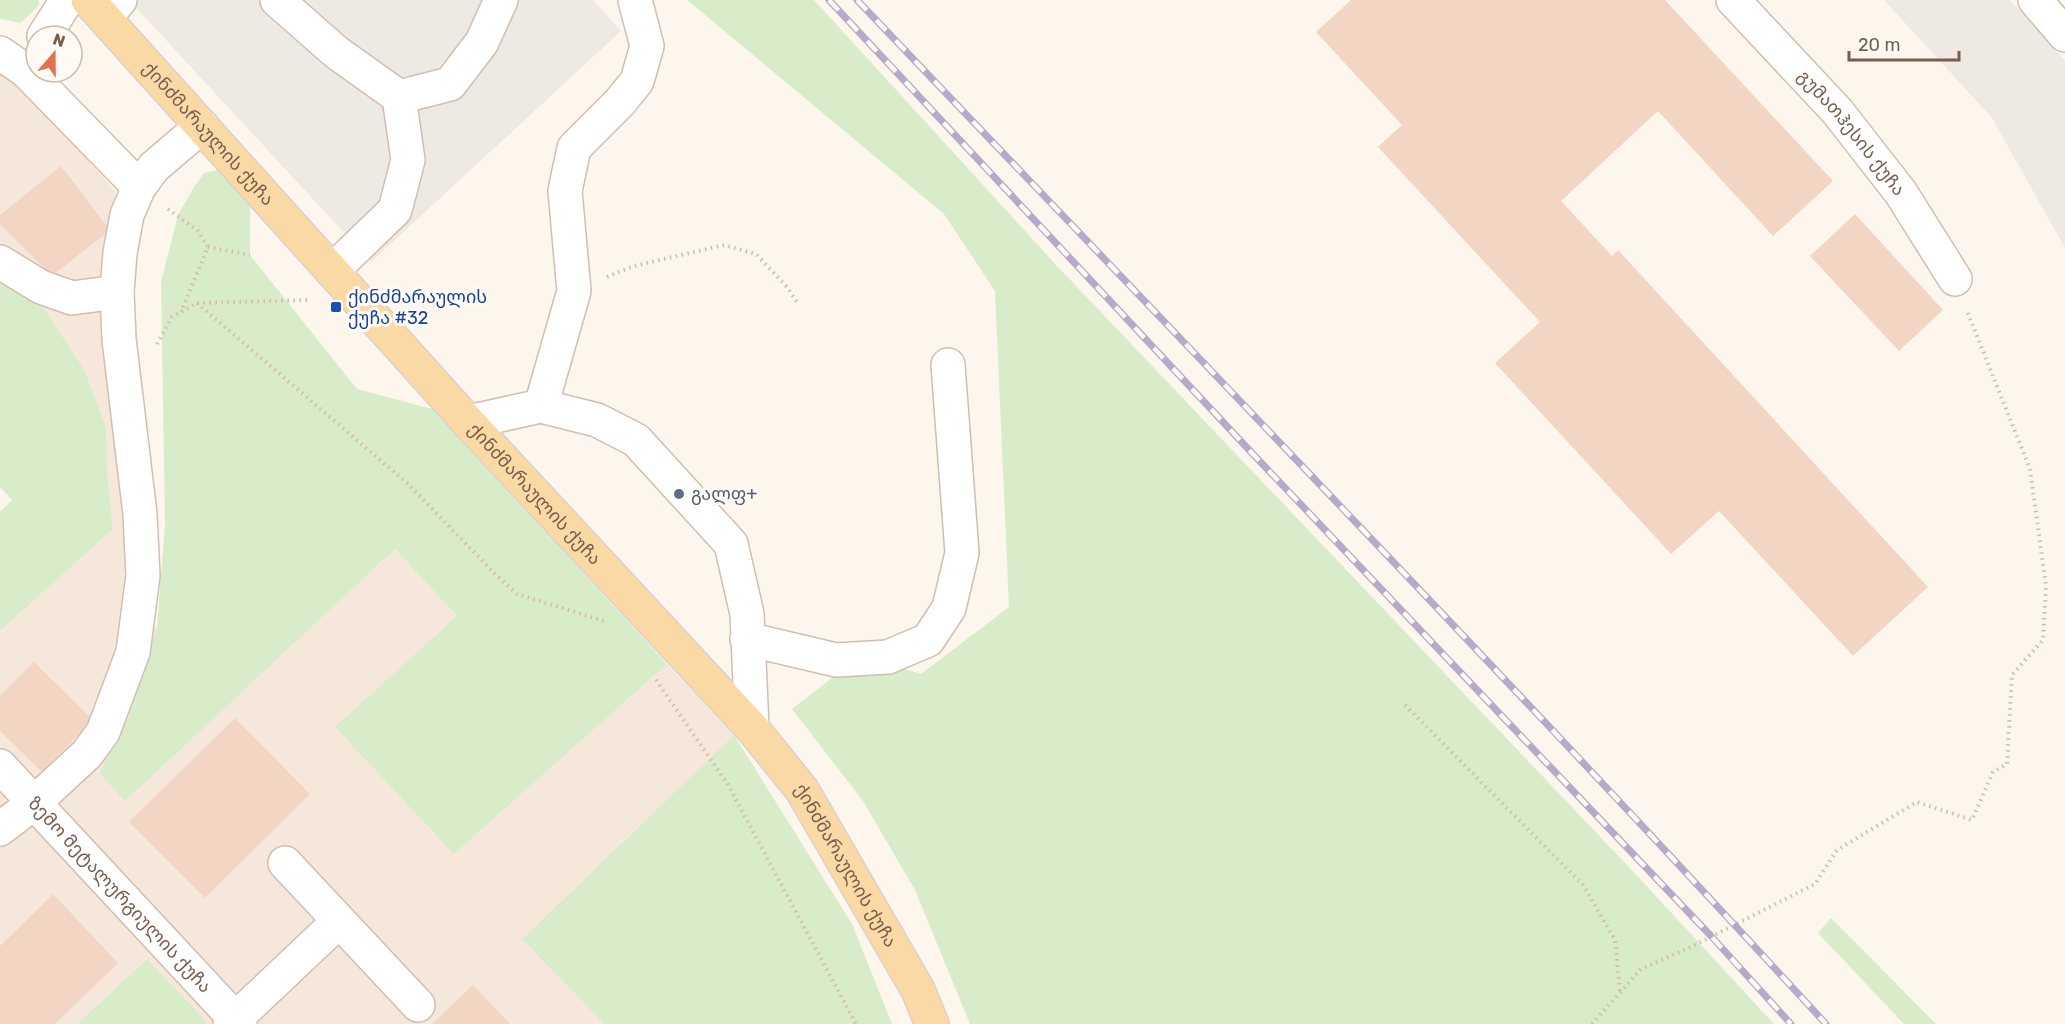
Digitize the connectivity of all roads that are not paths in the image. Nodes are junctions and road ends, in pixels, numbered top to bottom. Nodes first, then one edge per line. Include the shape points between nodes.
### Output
1 (67, 0) edge
2 (277, 0) edge
3 (501, 0) edge
4 (635, 0) edge
5 (1733, 0) edge
6 (2035, 0) edge
7 (104, 6) edge
8 (52, 24) edge
9 (2065, 35) edge
10 (24, 52) edge
11 (1, 57) edge
12 (399, 97) junction
13 (202, 126) junction
14 (139, 187) junction
15 (0, 262) edge
16 (332, 271) junction
17 (1955, 279) road end
18 (117, 292) junction
19 (948, 365) dead end
20 (541, 406) junction
21 (468, 422) junction
22 (747, 639) junction
23 (752, 728) junction
24 (0, 766) edge
25 (34, 803) junction
26 (0, 830) edge
27 (285, 863) dead end
28 (339, 921) junction
29 (418, 1005) dead end
30 (235, 1022) edge
31 (932, 1024) edge

1 - 8 street
2 - 12 street via 336,52
3 - 12 street via 483,42 450,84
4 - 20 street via 647,46 637,81 574,148 565,191 574,291
5 - 17 street, გუმათჰესის ქუჩა via 1837,111 1901,193
6 - 9 street
7 - 13 main road, ქინძმარაულის ქუჩა
10 - 11 street
11 - 14 street via 26,71
12 - 16 street via 408,160 395,210
13 - 14 street via 154,167
13 - 16 main road, ქინძმარაულის ქუჩა
14 - 18 street via 127,215
15 - 18 street via 41,286 72,298
16 - 21 main road, ქინძმარაულის ქუჩა
18 - 25 street via 140,514 142,576 133,652 103,732 87,754
19 - 22 street via 962,553 949,608 928,640 888,657 836,660
20 - 21 street
20 - 22 street via 597,420 636,440 731,544 747,614
21 - 23 main road, ქინძმარაულის ქუჩა
22 - 23 street
23 - 31 main road, ქინძმარაულის ქუჩა via 802,790 918,990
24 - 25 street, ზემო მეტალურგიულის ქუჩა
25 - 26 street
25 - 30 street, ზემო მეტალურგიულის ქუჩა
27 - 28 street
28 - 29 street
28 - 30 street

